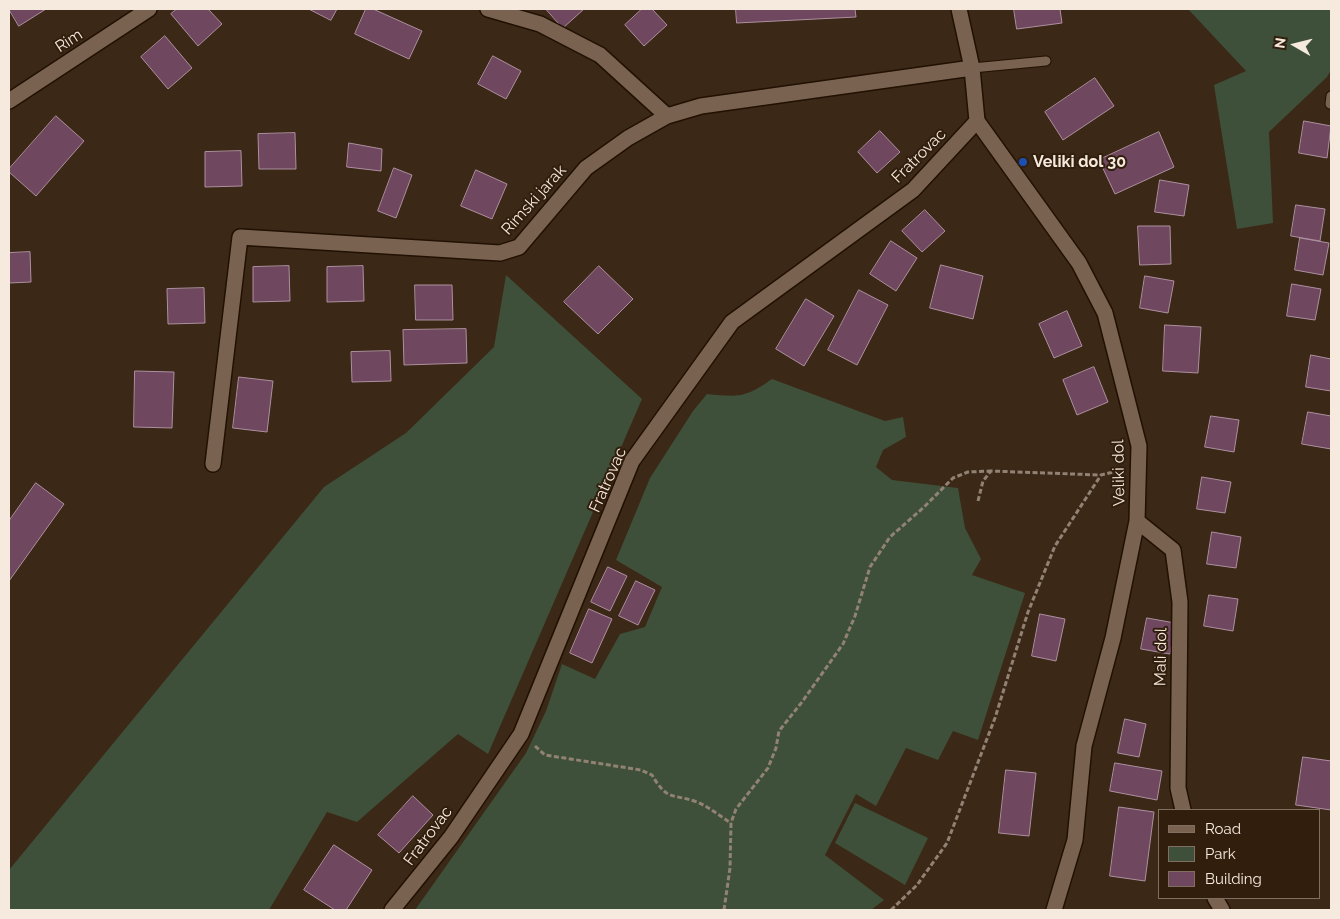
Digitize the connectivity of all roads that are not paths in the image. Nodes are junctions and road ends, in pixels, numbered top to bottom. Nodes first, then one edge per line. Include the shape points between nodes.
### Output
1 (148, 9) edge
2 (488, 9) edge
3 (960, 9) edge
4 (1046, 61) dead end
5 (972, 68) junction
6 (9, 101) edge
7 (667, 116) junction
8 (977, 121) junction
9 (213, 464) dead end
10 (1137, 521) junction
11 (1183, 809) edge
12 (1216, 899) edge
13 (392, 910) edge
14 (1054, 910) edge
15 (1222, 910) edge

1 - 6 street, Rim
2 - 7 street via 540,24 600,55
3 - 5 street
4 - 5 lane
5 - 7 street, Rimski jarak via 701,106
5 - 8 street
7 - 9 street, Rimski jarak via 628,138 586,168 519,247 500,254 240,237
8 - 10 street, Veliki dol via 1079,263 1105,312 1139,446
8 - 13 street, Fratrovac via 913,190 732,322 632,462 521,734 451,837
10 - 11 street, Mali dol via 1173,550 1180,602 1178,788
10 - 14 street, Veliki dol via 1113,638 1084,746 1075,840
12 - 15 street

